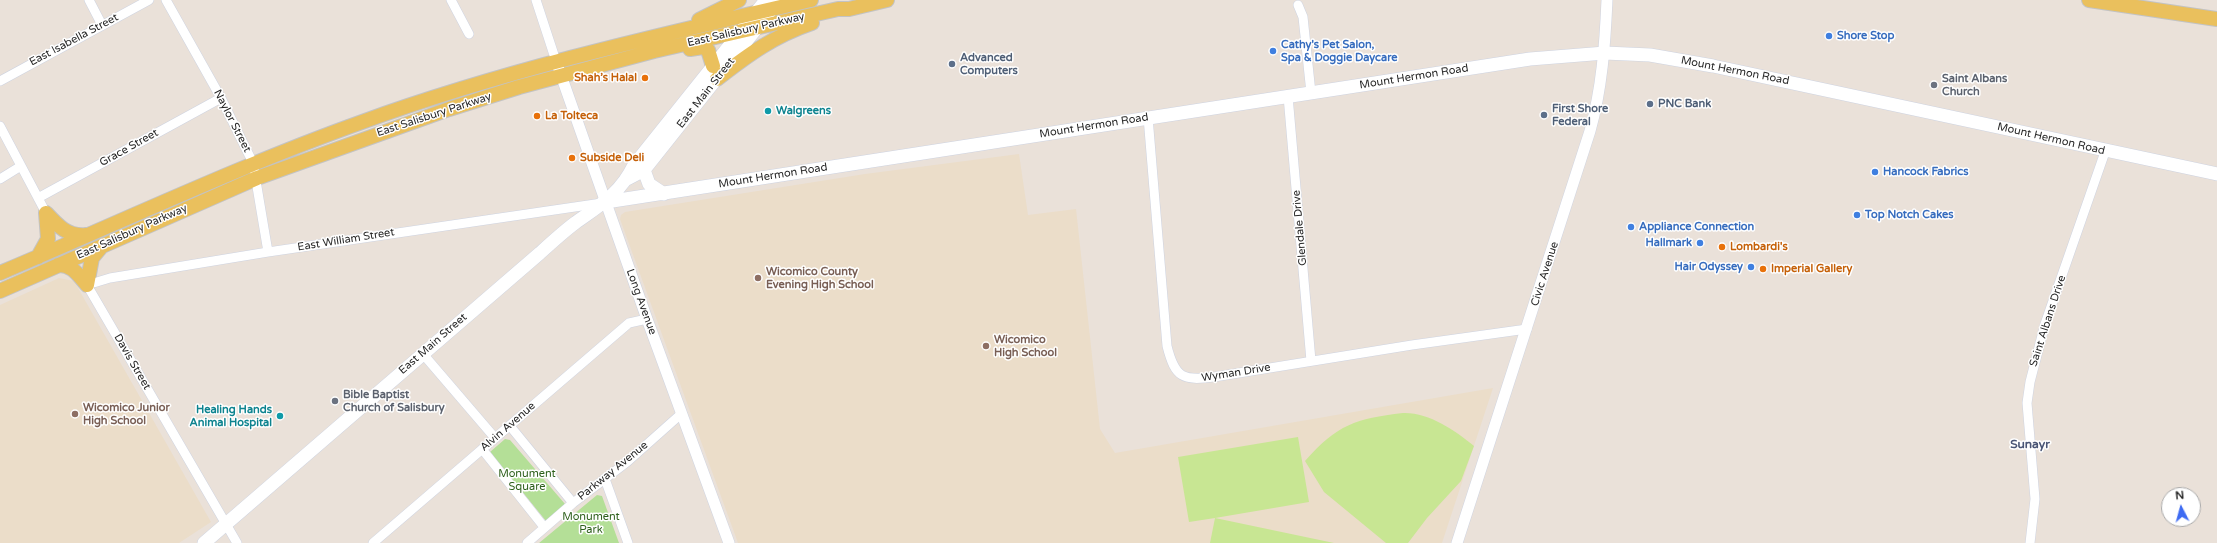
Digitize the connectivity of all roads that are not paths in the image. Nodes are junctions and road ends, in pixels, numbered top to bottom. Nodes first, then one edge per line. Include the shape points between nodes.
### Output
1 (89, 0) edge
2 (149, 0) edge
3 (166, 0) edge
4 (451, 0) edge
5 (536, 0) edge
6 (740, 0) edge
7 (811, 0) edge
8 (887, 0) edge
9 (1607, 0) edge
10 (2089, 0) edge
11 (772, 3) edge
12 (1298, 5) dead end
13 (849, 9) junction
14 (755, 13) junction
15 (2217, 19) edge
16 (102, 25) junction
17 (756, 28) junction
18 (679, 30) junction
19 (739, 31) junction
20 (469, 34) dead end
21 (654, 52) junction
22 (1605, 53) junction
23 (556, 61) junction
24 (715, 72) junction
25 (561, 75) junction
26 (0, 81) edge
27 (1311, 93) junction
28 (1288, 96) junction
29 (221, 98) junction
30 (1148, 117) junction
31 (0, 126) edge
32 (2105, 152) junction
33 (253, 163) junction
34 (21, 166) junction
35 (644, 170) junction
36 (2217, 174) edge
37 (256, 178) junction
38 (0, 179) edge
39 (627, 179) junction
40 (664, 194) junction
41 (38, 198) junction
42 (606, 202) junction
43 (46, 213) junction
44 (89, 234) junction
45 (102, 245) junction
46 (268, 252) junction
47 (38, 257) junction
48 (58, 265) junction
49 (0, 273) edge
50 (87, 285) junction
51 (0, 291) edge
52 (647, 320) junction
53 (1527, 329) junction
54 (423, 354) junction
55 (1311, 361) junction
56 (681, 414) junction
57 (510, 426) junction
58 (494, 438) junction
59 (482, 449) junction
60 (605, 479) junction
61 (573, 503) junction
62 (226, 524) junction
63 (544, 527) junction
64 (204, 543) edge
65 (237, 543) edge
66 (373, 543) edge
67 (527, 543) edge
68 (628, 543) edge
69 (729, 543) edge
70 (1457, 543) edge
71 (2030, 543) edge

1 - 16 street
2 - 16 street, East Isabella Street
3 - 29 street, Naylor Street
4 - 20 street
5 - 23 street
6 - 18 main road
7 - 11 main road, East Salisbury Parkway
8 - 13 main road, East Salisbury Parkway
9 - 22 street, Civic Avenue
10 - 15 main road
11 - 14 main road, East Salisbury Parkway
11 - 17 main road, East Main Street
12 - 27 street via 1303,17
13 - 17 main road, East Salisbury Parkway via 838,9
13 - 24 main road via 839,15 786,32
14 - 18 main road, East Salisbury Parkway
14 - 19 main road, East Main Street
16 - 26 street, East Isabella Street
17 - 19 main road, East Salisbury Parkway
17 - 24 main road, East Main Street
18 - 23 main road, East Salisbury Parkway
19 - 21 main road, East Salisbury Parkway
19 - 24 main road, East Main Street
21 - 24 main road via 706,48 711,53
21 - 25 main road, East Salisbury Parkway
22 - 27 main road, Mount Hermon Road via 1530,59
22 - 32 main road, Mount Hermon Road via 1650,55 1714,66
22 - 53 street, Civic Avenue via 1590,132
23 - 25 street, Long Avenue
23 - 33 main road, East Salisbury Parkway via 404,107
24 - 35 main road, East Main Street
24 - 39 main road, East Main Street via 634,165
25 - 37 main road, East Salisbury Parkway via 441,111
25 - 42 street, Long Avenue
27 - 28 main road, Mount Hermon Road
28 - 30 main road, Mount Hermon Road
28 - 55 street, Glendale Drive
29 - 33 street, Naylor Street
29 - 41 street, Grace Street
30 - 40 main road, Mount Hermon Road
30 - 55 street, Wyman Drive via 1168,346 1177,372 1190,379 1199,379
31 - 34 street
32 - 36 main road, Mount Hermon Road
32 - 71 street, Saint Albans Drive via 2045,324 2030,382 2027,403 2035,499
33 - 37 street, Naylor Street
33 - 44 main road, East Salisbury Parkway
34 - 38 street
34 - 41 street
35 - 39 main road, East Main Street
35 - 40 main road via 649,184
37 - 45 main road, East Salisbury Parkway
37 - 46 street, Naylor Street
39 - 42 main road, East Main Street
40 - 42 main road, Mount Hermon Road
41 - 43 street
42 - 46 street, East William Street
42 - 52 street, Long Avenue
42 - 54 main road, East Main Street via 575,223
43 - 44 main road via 66,232 77,236
43 - 47 main road via 48,240
44 - 47 main road, East Salisbury Parkway
45 - 48 main road, East Salisbury Parkway
45 - 50 main road via 92,258
46 - 50 street, East William Street via 110,278
47 - 49 main road, East Salisbury Parkway
48 - 50 main road via 71,268
48 - 51 main road, East Salisbury Parkway
50 - 62 street, Davis Street
52 - 56 street, Long Avenue
52 - 57 street, Alvin Avenue via 629,323
53 - 55 street, Wyman Drive
53 - 70 street, Civic Avenue
54 - 58 street
54 - 62 main road, East Main Street
56 - 60 street, Parkway Avenue
56 - 69 street, Long Avenue
57 - 58 street, Alvin Avenue
57 - 61 street
58 - 59 street, Alvin Avenue
59 - 63 street
59 - 66 street, Alvin Avenue
60 - 61 street, Parkway Avenue
60 - 68 street
61 - 63 street, Parkway Avenue
62 - 64 main road, East Main Street
62 - 65 street, Davis Street
63 - 67 street, Parkway Avenue

